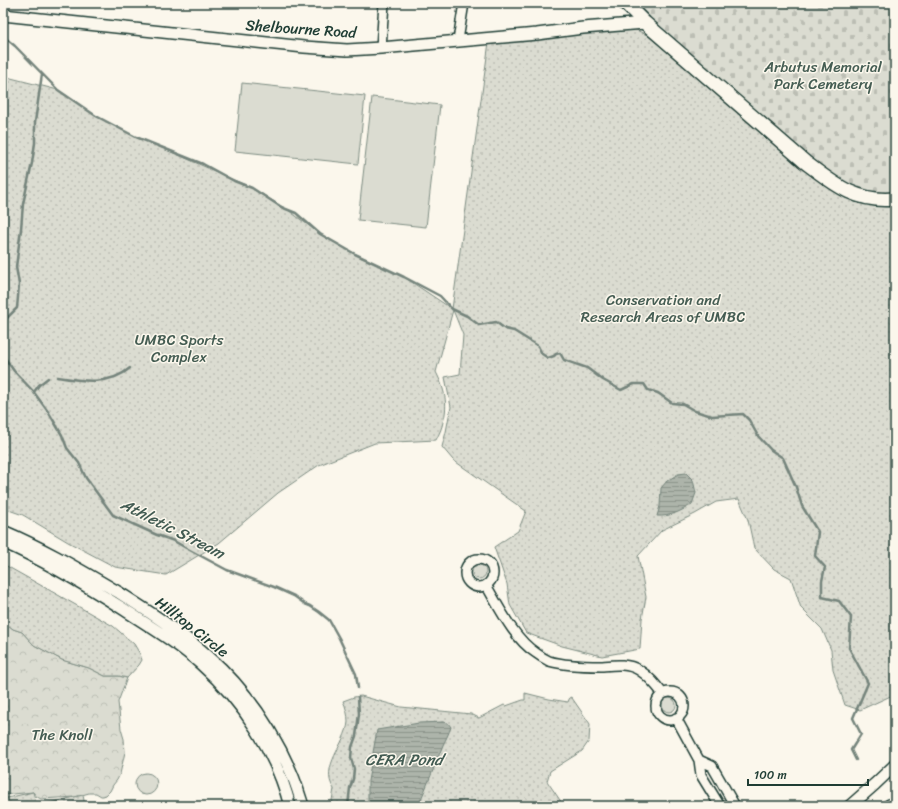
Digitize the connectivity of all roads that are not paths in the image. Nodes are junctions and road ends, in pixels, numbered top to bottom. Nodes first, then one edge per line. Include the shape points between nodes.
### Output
1 (384, 3) edge
2 (464, 3) edge
3 (625, 3) edge
4 (3, 14) edge
5 (645, 23) junction
6 (458, 40) junction
7 (381, 48) junction
8 (895, 199) edge
9 (3, 531) edge
10 (3, 542) edge
11 (486, 585) dead end
12 (663, 694) junction
13 (676, 718) junction
14 (699, 760) junction
15 (895, 765) edge
16 (895, 802) edge
17 (290, 806) edge
18 (303, 806) edge
19 (720, 806) edge
20 (735, 806) edge
21 (850, 806) edge
22 (888, 806) edge

1 - 7 street
2 - 6 street
3 - 5 main road
4 - 7 street, Shelbourne Road via 311,48
5 - 6 street, Shelbourne Road
5 - 8 main road via 828,180 860,196 876,200
6 - 7 street, Shelbourne Road
9 - 18 street, Hilltop Circle via 52,554 118,592 168,625 209,657 235,683 268,729 291,771
10 - 17 street, Hilltop Circle via 54,567 96,592 162,634 202,664 228,690 260,735 281,778
11 - 12 street via 510,625 525,645 535,653 561,663 622,665 638,669 648,676
12 - 13 street via 656,705 659,714 666,719
12 - 13 street via 676,693 682,699 684,708
13 - 14 street
14 - 19 street via 701,775
14 - 20 street via 712,766
15 - 21 street
16 - 22 street

